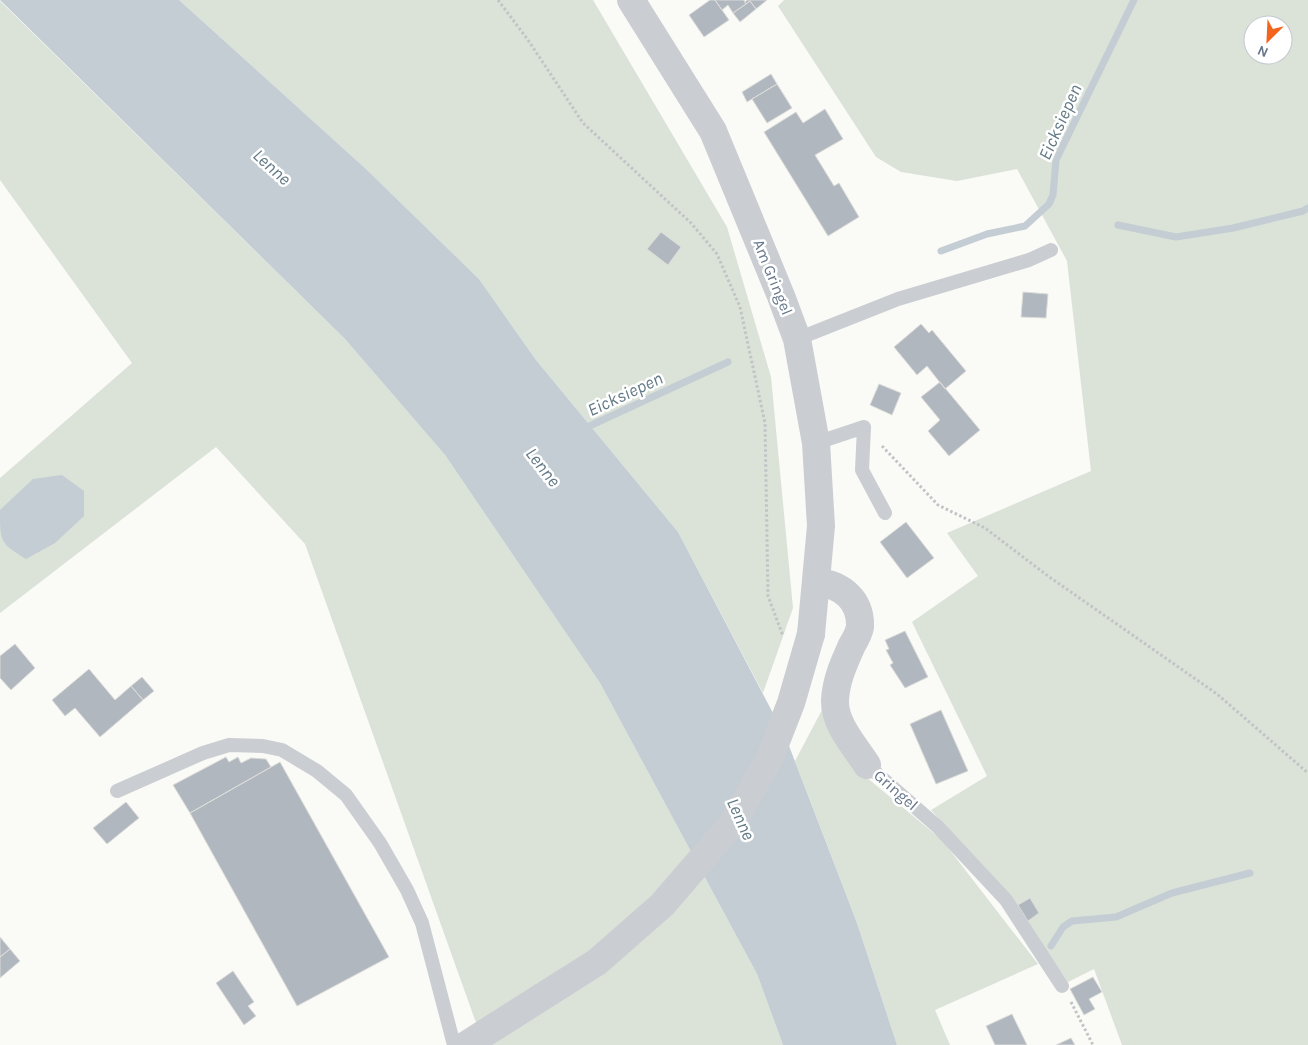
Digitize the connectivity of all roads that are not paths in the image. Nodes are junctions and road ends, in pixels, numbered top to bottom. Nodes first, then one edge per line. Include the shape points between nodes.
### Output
1 (632, 0) edge
2 (1051, 250) dead end
3 (797, 339) junction
4 (816, 443) junction
5 (884, 513) dead end
6 (818, 582) junction
7 (867, 765) joint
8 (117, 791) dead end
9 (1062, 986) road end
10 (454, 1045) edge
11 (466, 1045) edge

1 - 3 street, Am Gringel via 713,131
2 - 3 lane via 1029,260 882,304
3 - 4 street, Am Gringel
4 - 5 lane via 864,427 862,470
4 - 6 street, Am Gringel via 821,526
6 - 7 street, Gringel via 831,584 850,595 857,608 860,628 838,676 835,702 839,723
6 - 11 street, Am Gringel, bridge via 799,639 791,703 770,758 732,824 662,906 597,962
7 - 9 lane, Gringel via 938,827 1006,900
8 - 10 lane via 229,745 282,750 317,771 346,795 380,843 407,890 422,923

